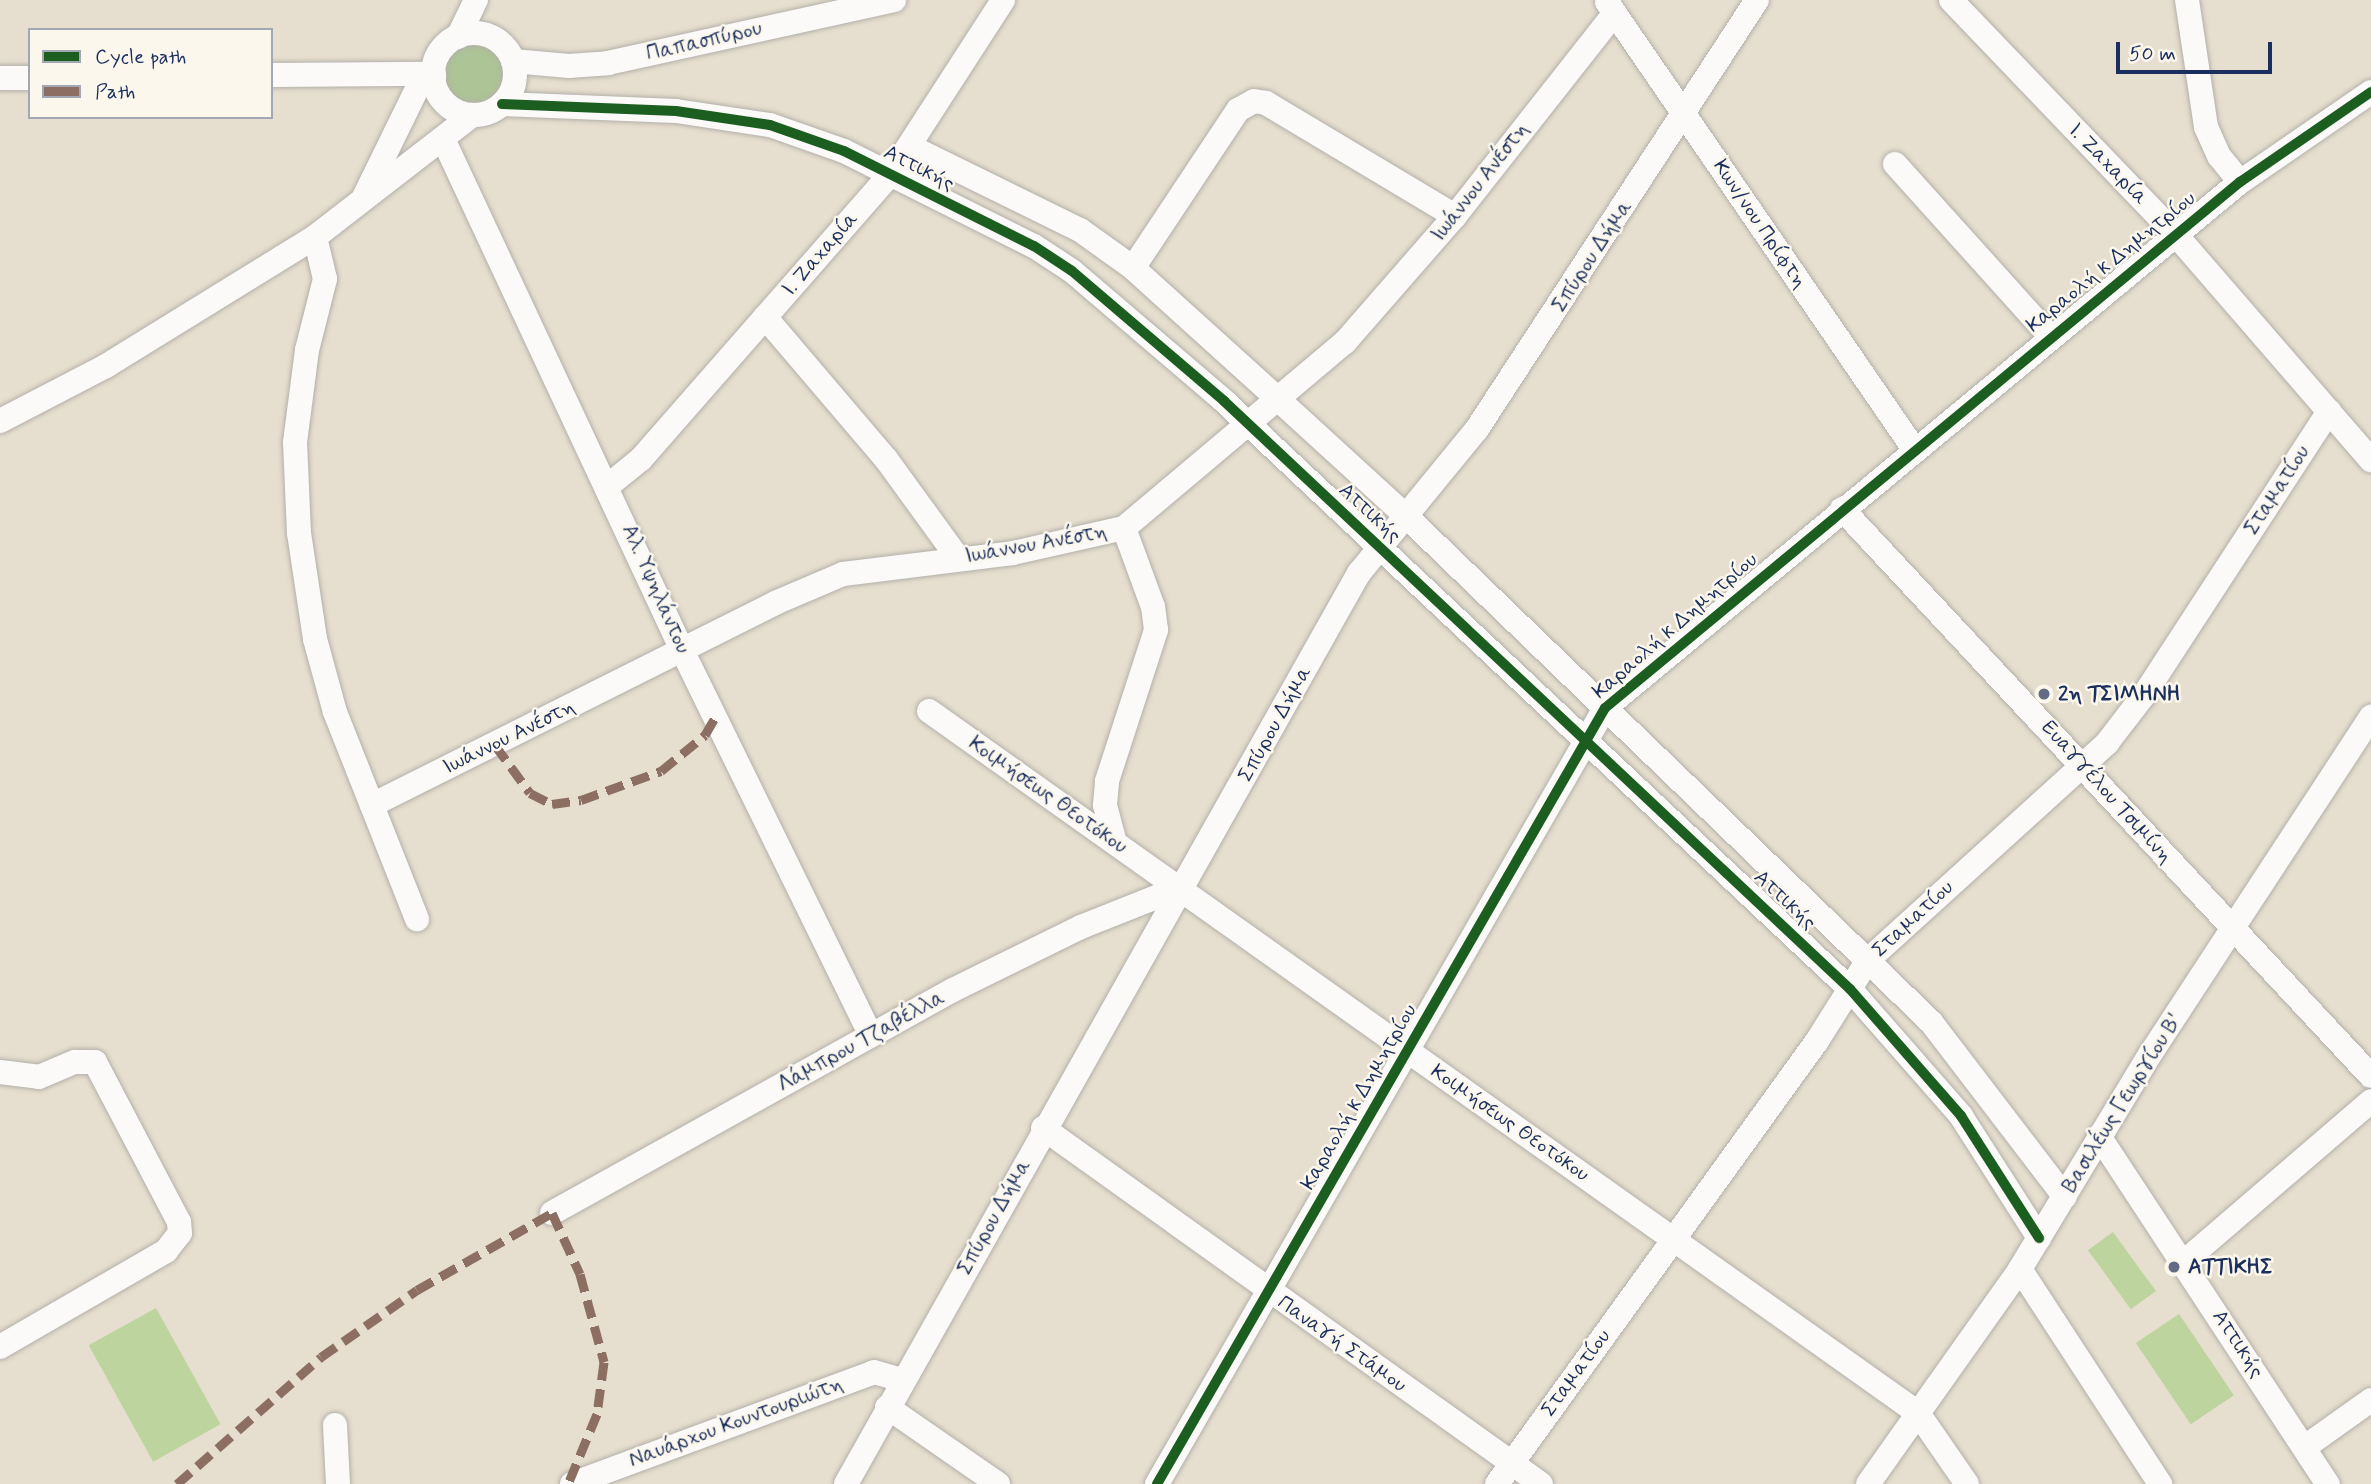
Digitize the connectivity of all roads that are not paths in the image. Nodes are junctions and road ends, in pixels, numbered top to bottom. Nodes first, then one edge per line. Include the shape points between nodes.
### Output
1 (476, 0) edge
2 (894, 0) edge
3 (1003, 0) edge
4 (1757, 0) edge
5 (1951, 0) edge
6 (2187, 0) edge
7 (1611, 6) edge
8 (458, 37) junction
9 (513, 61) junction
10 (273, 75) edge
11 (434, 76) junction
12 (0, 78) edge
13 (28, 78) edge
14 (2371, 92) edge
15 (502, 104) junction
16 (1685, 114) junction
17 (472, 115) junction
18 (444, 141) junction
19 (909, 146) junction
20 (1895, 164) dead end
21 (890, 176) junction
22 (2240, 182) junction
23 (364, 198) junction
24 (1455, 216) junction
25 (2176, 235) junction
26 (315, 237) junction
27 (1133, 268) junction
28 (765, 317) junction
29 (2050, 336) junction
30 (1280, 401) junction
31 (2329, 411) junction
32 (0, 421) edge
33 (1250, 425) junction
34 (1914, 449) junction
35 (2371, 460) edge
36 (609, 485) junction
37 (1842, 509) junction
38 (1408, 518) junction
39 (1124, 528) junction
40 (1378, 548) junction
41 (958, 558) junction
42 (682, 650) junction
43 (1605, 708) junction
44 (929, 711) dead end
45 (2371, 718) edge
46 (1588, 740) junction
47 (2083, 762) junction
48 (372, 804) junction
49 (1114, 839) junction
50 (1179, 888) junction
51 (417, 919) dead end
52 (2232, 930) junction
53 (1868, 960) junction
54 (1850, 989) junction
55 (871, 1035) junction
56 (1406, 1051) junction
57 (0, 1072) edge
58 (2371, 1076) edge
59 (2371, 1101) edge
60 (1044, 1128) junction
61 (2099, 1136) junction
62 (2065, 1197) junction
63 (552, 1213) dead end
64 (1674, 1238) junction
65 (2039, 1238) junction
66 (2185, 1261) junction
67 (2020, 1269) junction
68 (1269, 1293) junction
69 (0, 1347) edge
70 (902, 1380) junction
71 (2371, 1400) edge
72 (887, 1407) junction
73 (1918, 1413) junction
74 (335, 1425) dead end
75 (2305, 1447) junction
76 (1512, 1463) junction
77 (338, 1484) edge
78 (572, 1484) edge
79 (846, 1484) edge
80 (998, 1484) edge
81 (1157, 1484) edge
82 (1497, 1484) edge
83 (1541, 1484) edge
84 (1868, 1484) edge
85 (1967, 1484) edge
86 (2160, 1484) edge
87 (2328, 1484) edge

1 - 8 street
2 - 9 street, Παπασπύρου via 608,63 569,66
3 - 19 street, Ι. Ζαχαρία
4 - 16 street, Σπύρου Δήμα
5 - 25 street, Ι. Ζαχαρία
6 - 22 street via 2206,127 2219,156
7 - 16 street, Κων/νου Πρίφτη
7 - 24 street, Ιωάννου Ανέστη
8 - 9 street via 485,34 507,49
8 - 11 street via 440,52
9 - 15 street via 514,84
10 - 11 street
11 - 17 street via 442,99
11 - 23 street via 418,87
12 - 13 street
14 - 22 street, Καραολή κ Δημητρίου
15 - 17 street
15 - 21 street, Αττικής via 676,111 770,125 844,151
16 - 34 street, Κων/νου Πρίφτη
16 - 38 street, Σπύρου Δήμα via 1477,429
17 - 18 street
18 - 23 street
18 - 36 street, Αλ. Υψηλάντου
19 - 21 street, Ι. Ζαχαρία
19 - 27 street, Αττικής via 1080,230
20 - 29 street
21 - 28 street, Ι. Ζαχαρία
21 - 33 street, Αττικής via 1034,246 1072,271 1169,350
22 - 25 street, Καραολή κ Δημητρίου
23 - 26 street
24 - 27 street via 1266,103 1254,101 1238,110
24 - 30 street, Ιωάννου Ανέστη via 1345,342
25 - 29 street, Καραολή κ Δημητρίου
25 - 31 street, Ι. Ζαχαρία
26 - 32 street via 106,366
26 - 48 street via 326,279 304,374 295,442 299,533 313,626 335,712
27 - 30 street, Αττικής
28 - 36 street, Ι. Ζαχαρία via 641,459
28 - 41 street via 894,469
29 - 34 street, Καραολή κ Δημητρίου
30 - 33 street, Ιωάννου Ανέστη
30 - 38 street, Αττικής
31 - 35 street, Ι. Ζαχαρία
31 - 47 street, Σταματίου via 2144,695 2107,743
33 - 39 street, Ιωάννου Ανέστη
33 - 40 street, Αττικής
34 - 37 street, Καραολή κ Δημητρίου
36 - 42 street, Αλ. Υψηλάντου
37 - 43 street, Καραολή κ Δημητρίου
37 - 47 street, Ευαγγέλου Τσιμίνη
38 - 40 street, Σπύρου Δήμα
38 - 43 street, Αττικής
39 - 41 street, Ιωάννου Ανέστη via 1013,553
39 - 49 street via 1153,607 1156,630 1107,780 1105,805
40 - 46 street, Αττικής
40 - 50 street, Σπύρου Δήμα via 1359,573
41 - 42 street, Ιωάννου Ανέστη via 843,574
42 - 48 street, Ιωάννου Ανέστη
42 - 55 street, Αλ. Υψηλάντου
43 - 46 street, Καραολή κ Δημητρίου
43 - 53 street, Αττικής
44 - 49 street, Κοιμήσεως Θεοτόκου
45 - 52 street, Βασιλέως Γεωργίου Β'
46 - 54 street, Αττικής
46 - 56 street, Καραολή κ Δημητρίου
47 - 52 street, Ευαγγέλου Τσιμίνη
47 - 53 street, Σταματίου
48 - 51 street
49 - 50 street, Κοιμήσεως Θεοτόκου
50 - 55 street, Λάμπρου Τζαβέλλα via 1081,927
50 - 56 street, Κοιμήσεως Θεοτόκου
50 - 60 street, Σπύρου Δήμα
52 - 58 street, Ευαγγέλου Τσιμίνη
52 - 61 street, Βασιλέως Γεωργίου Β'
53 - 54 street, Σταματίου
53 - 62 street, Αττικής via 1931,1021
54 - 64 street, Σταματίου
54 - 65 street, Αττικής via 1961,1116
55 - 63 street, Λάμπρου Τζαβέλλα
56 - 64 street, Κοιμήσεως Θεοτόκου
56 - 68 street, Καραολή κ Δημητρίου
57 - 69 street via 39,1077 75,1062 95,1062 179,1222 180,1233 166,1251
59 - 66 street
60 - 68 street, Παναγή Στάμου
60 - 70 street, Σπύρου Δήμα
61 - 62 street, Βασιλέως Γεωργίου Β'
61 - 66 street, Αττικής
62 - 65 street, Βασιλέως Γεωργίου Β'
64 - 73 street, Κοιμήσεως Θεοτόκου
64 - 76 street, Σταματίου
65 - 67 street, Βασιλέως Γεωργίου Β'
66 - 75 street, Αττικής
67 - 73 street, Βασιλέως Γεωργίου Β'
67 - 86 street
68 - 76 street, Παναγή Στάμου
68 - 81 street, Καραολή κ Δημητρίου
70 - 72 street, Σπύρου Δήμα
70 - 78 street, Ναυάρχου Κουντουριώτη via 874,1372
71 - 75 street
72 - 79 street, Σπύρου Δήμα
72 - 80 street
73 - 84 street, Βασιλέως Γεωργίου Β'
73 - 85 street, Κοιμήσεως Θεοτόκου
74 - 77 street
75 - 87 street, Αττικής
76 - 82 street, Σταματίου
76 - 83 street, Παναγή Στάμου

